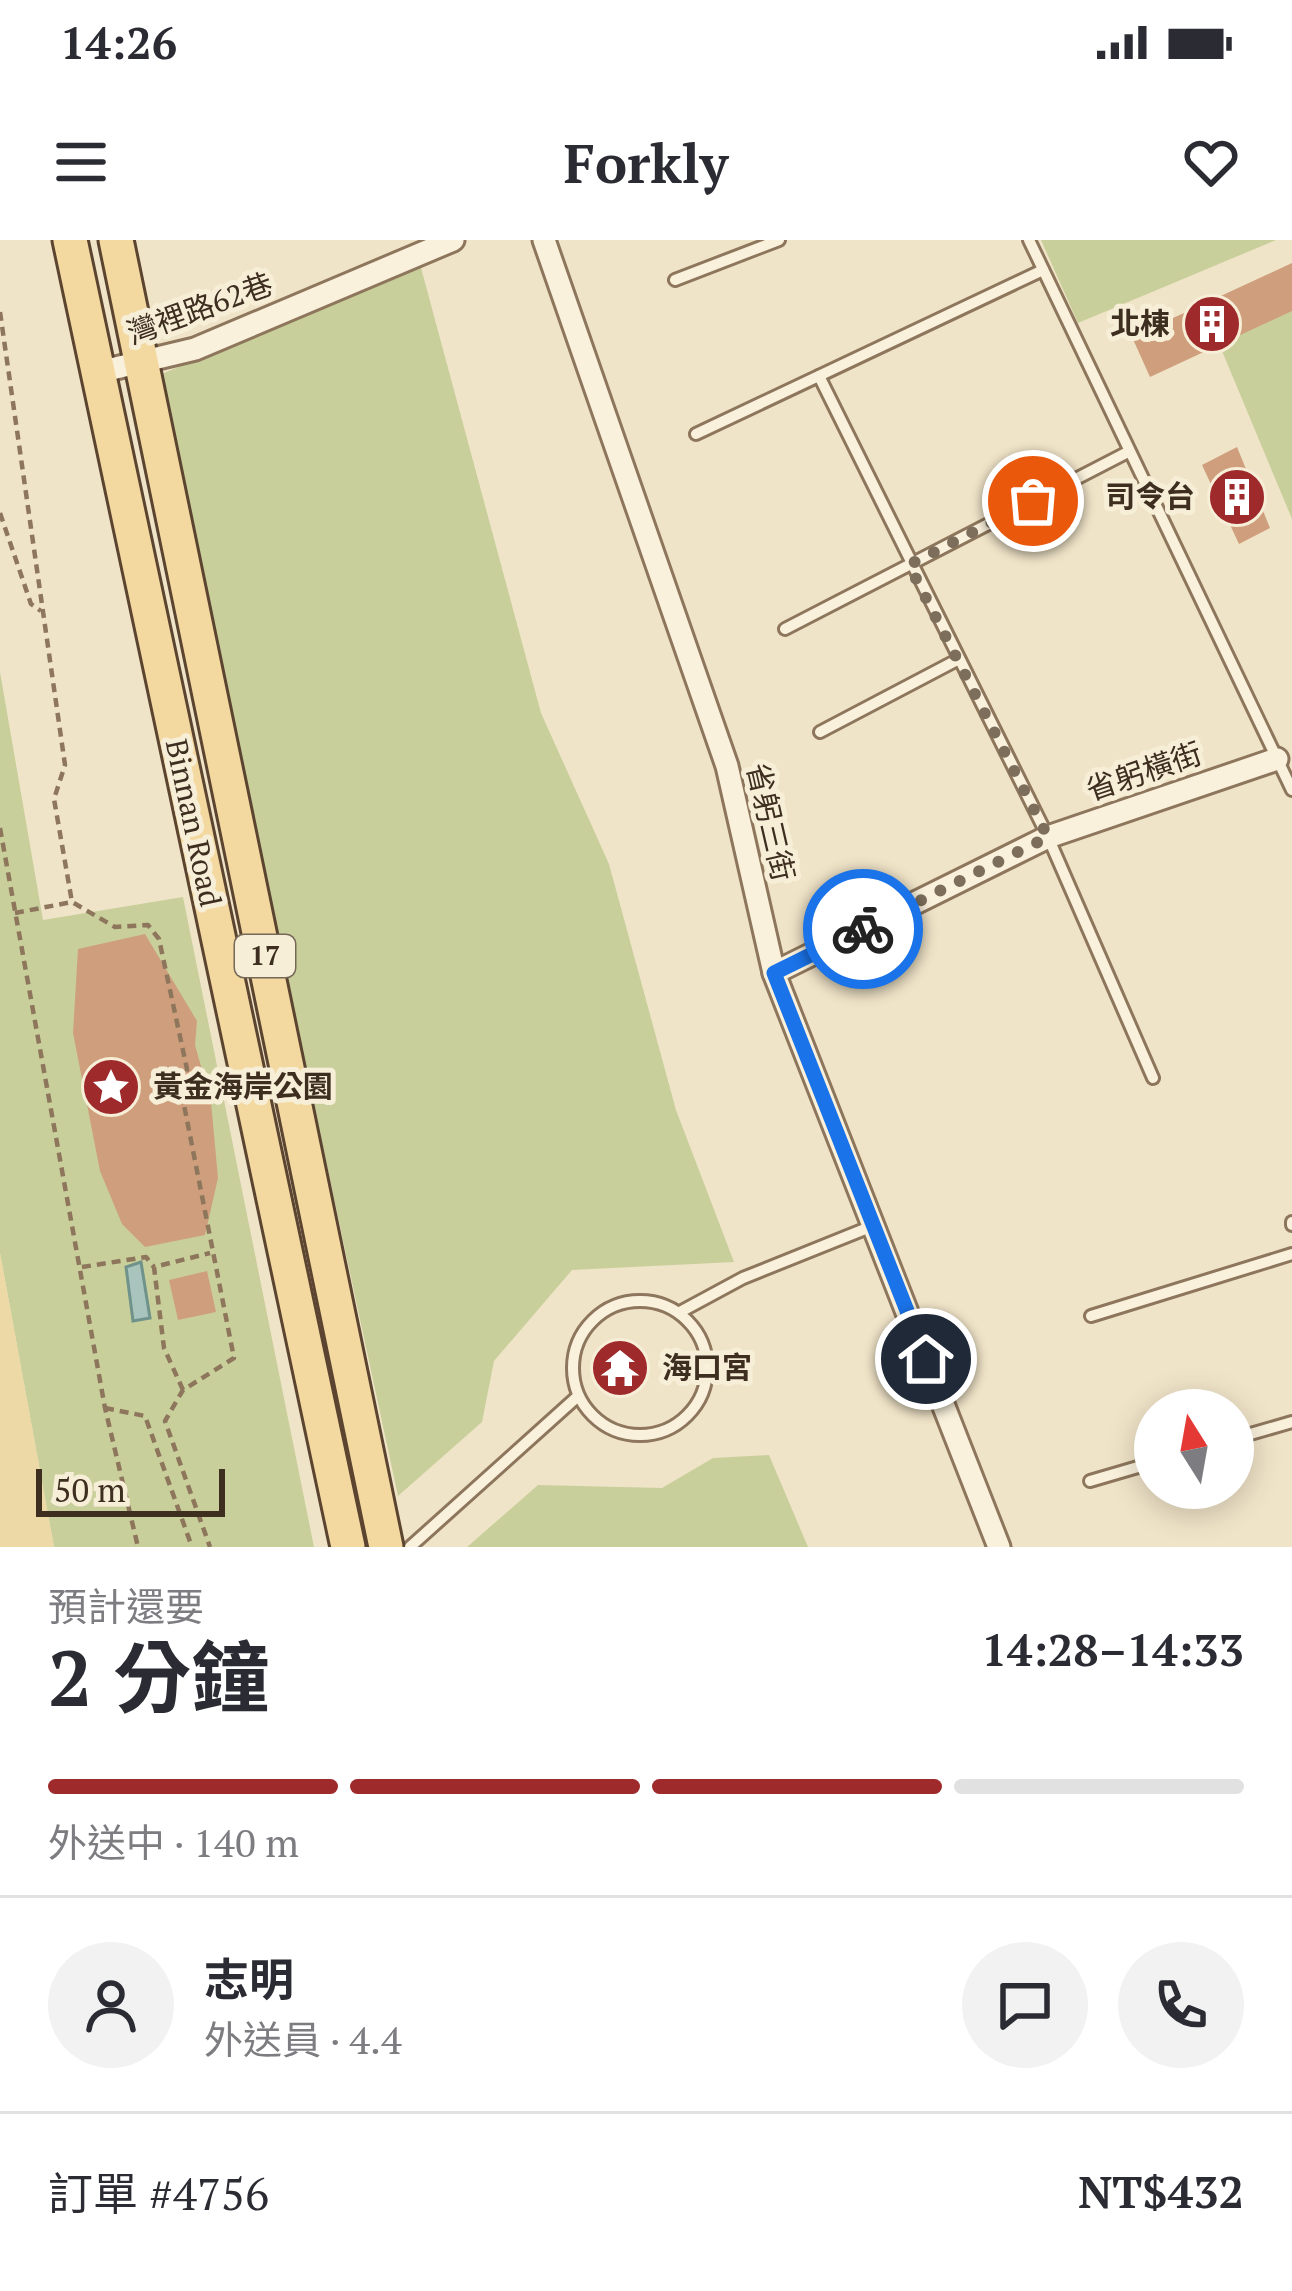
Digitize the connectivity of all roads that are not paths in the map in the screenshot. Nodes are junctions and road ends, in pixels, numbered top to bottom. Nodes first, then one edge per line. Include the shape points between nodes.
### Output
1 (70, 240) edge
2 (116, 240) edge
3 (453, 240) edge
4 (544, 240) edge
5 (778, 240) edge
6 (1029, 240) edge
7 (1043, 270) junction
8 (675, 280) dead end
9 (143, 365) junction
10 (100, 372) junction
11 (819, 376) junction
12 (696, 434) dead end
13 (1126, 453) junction
14 (909, 565) junction
15 (785, 629) dead end
16 (959, 659) junction
17 (820, 732) dead end
18 (1277, 759) junction
19 (1292, 790) edge
20 (1048, 837) junction
21 (774, 973) junction
22 (1153, 1078) dead end
23 (870, 1227) junction
24 (1292, 1254) edge
25 (680, 1312) junction
26 (1091, 1316) dead end
27 (577, 1396) junction
28 (1292, 1422) edge
29 (1254, 1433) edge
30 (1134, 1468) edge
31 (1090, 1481) dead end
32 (348, 1547) edge
33 (386, 1547) edge
34 (410, 1547) edge
35 (999, 1547) edge

1 - 10 main road, Binnan Road / 17
2 - 9 main road, Binnan Road / 17
3 - 9 street, 灣裡路62巷
4 - 21 street, 省躬三街 via 727,766
5 - 8 lane
6 - 7 lane
7 - 11 lane
7 - 13 lane
9 - 10 street, 灣裡路62巷
9 - 33 main road, Binnan Road / 17
10 - 32 main road, Binnan Road / 17
11 - 12 lane
11 - 14 lane
13 - 14 lane
13 - 18 lane
14 - 15 lane
14 - 16 lane
16 - 17 lane
16 - 20 lane
18 - 19 lane
18 - 20 street, 省躬橫街
20 - 21 street, 省躬橫街
20 - 22 lane
21 - 23 street, 省躬三街
23 - 25 lane
23 - 35 street, 省躬三街
24 - 26 lane
25 - 27 lane via 657,1302 619,1303 587,1324 572,1359
25 - 27 lane via 705,1346 708,1375 699,1403 678,1425 651,1436 621,1434 595,1420
27 - 34 lane
28 - 29 lane
30 - 31 lane

